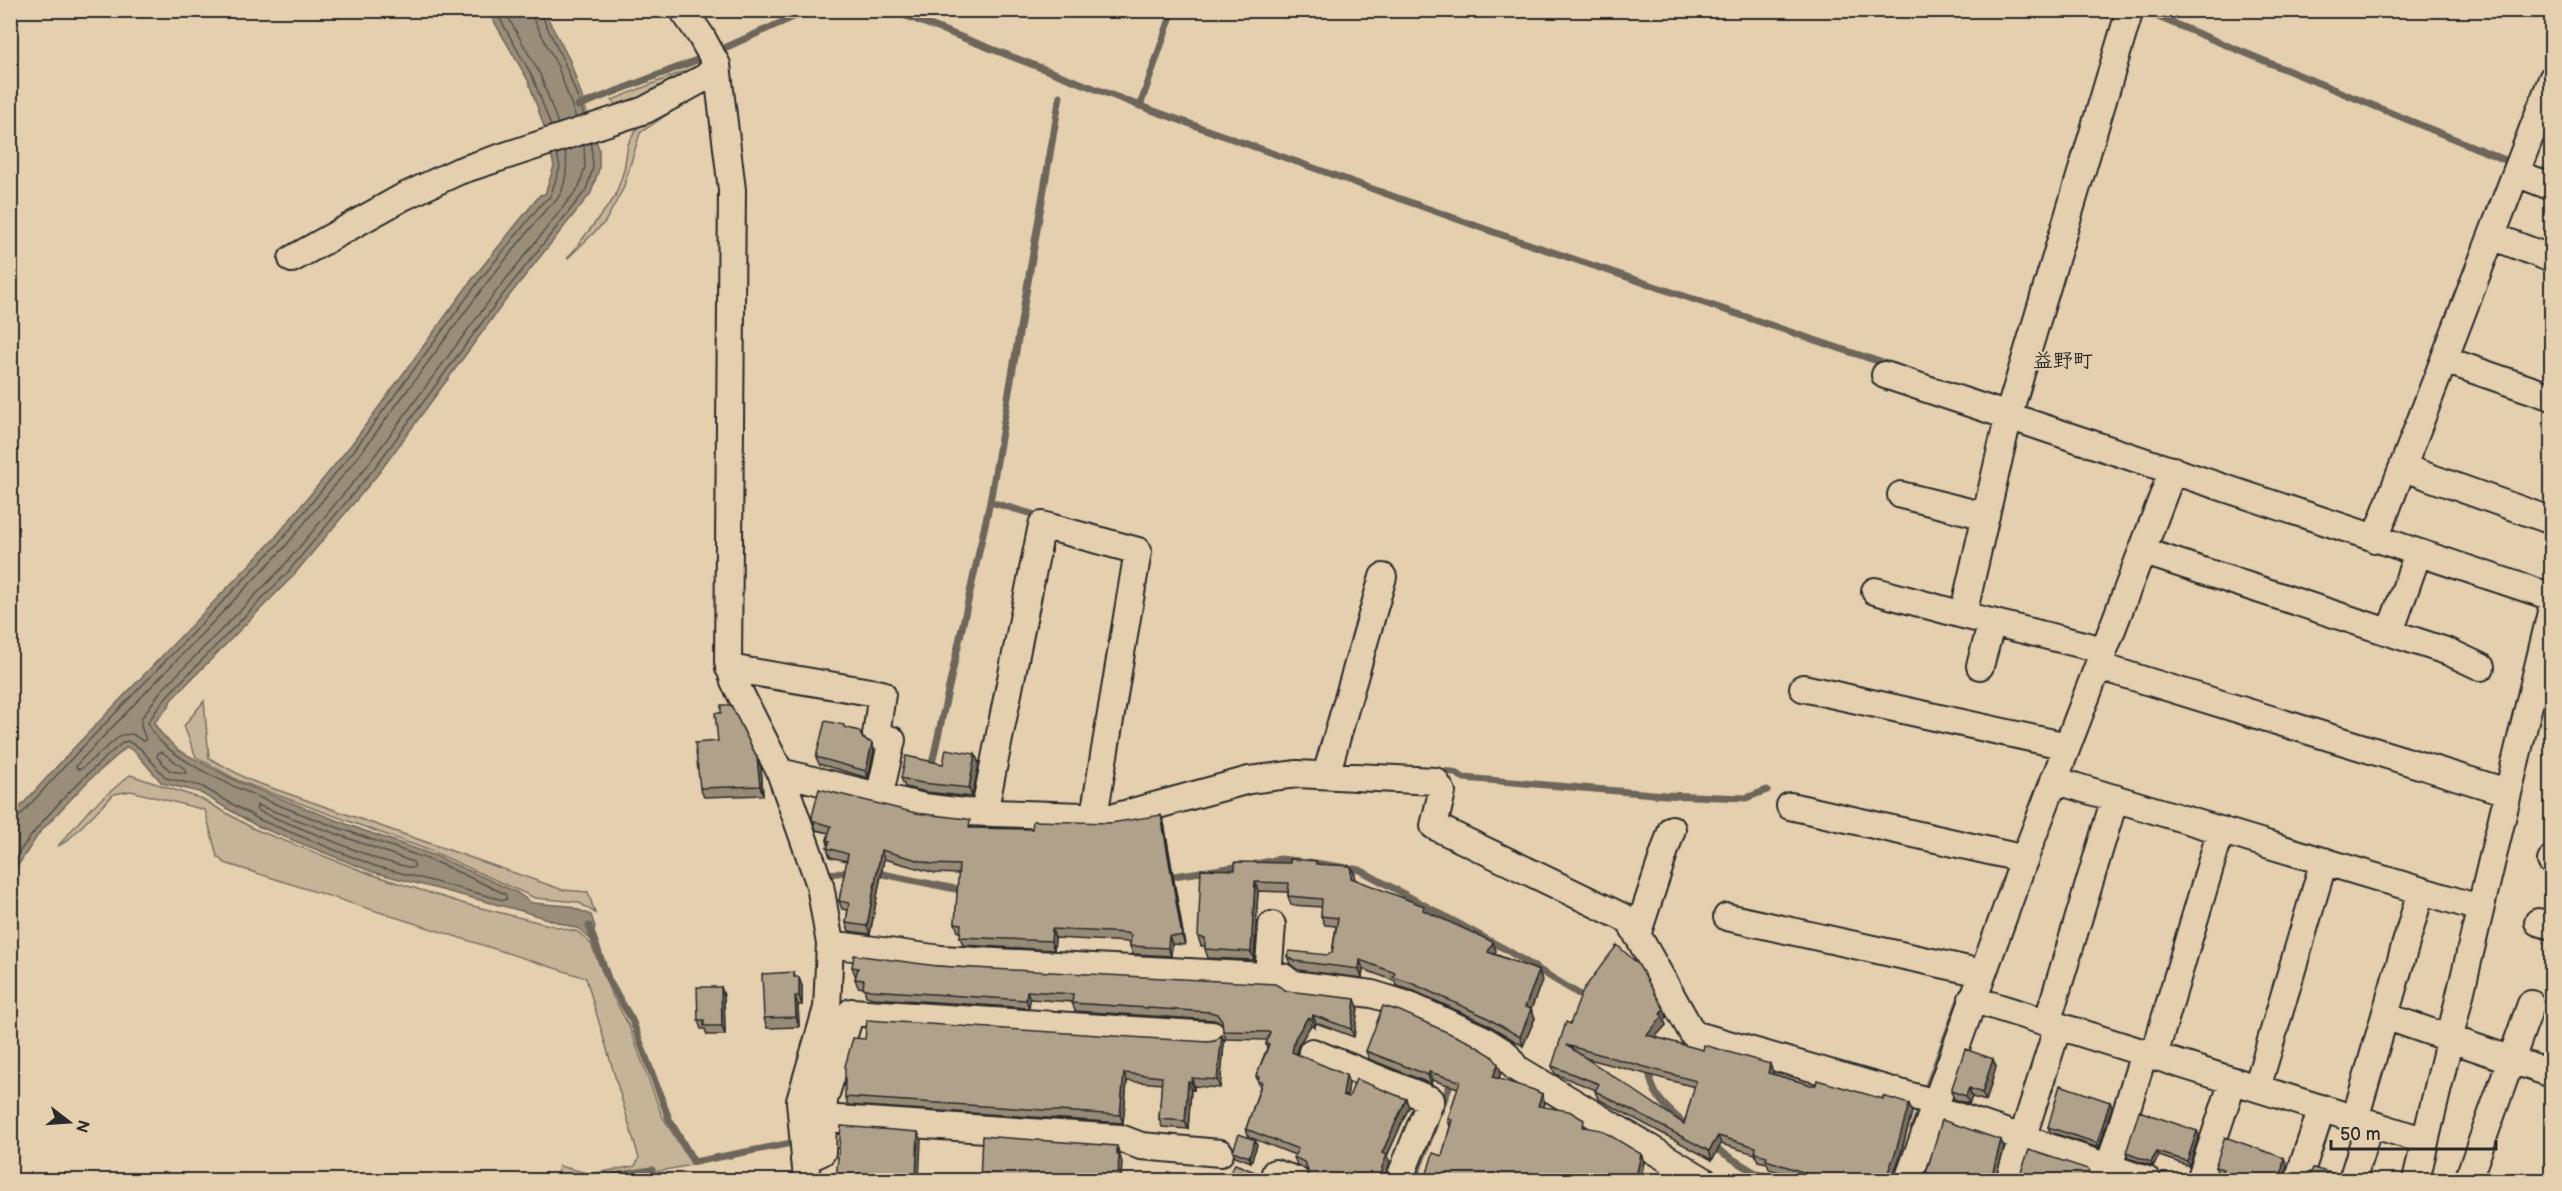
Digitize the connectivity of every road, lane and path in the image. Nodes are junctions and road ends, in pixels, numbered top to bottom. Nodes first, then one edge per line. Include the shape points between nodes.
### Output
1 (683, 10) edge
2 (2130, 10) edge
3 (713, 57) junction
4 (2552, 79) edge
5 (2518, 168) junction
6 (2552, 187) edge
7 (2492, 236) junction
8 (292, 259) dead end
9 (2552, 259) edge
10 (2445, 360) junction
11 (1885, 375) dead end
12 (2552, 397) edge
13 (2010, 410) junction
14 (2404, 468) junction
15 (2173, 470) junction
16 (1901, 495) dead end
17 (1986, 516) junction
18 (2552, 521) edge
19 (2378, 532) junction
20 (2142, 551) junction
21 (2418, 553) junction
22 (1383, 577) dead end
23 (1875, 591) dead end
24 (2549, 599) edge
25 (1963, 615) junction
26 (1992, 622) junction
27 (2390, 632) junction
28 (2097, 653) junction
29 (1980, 666) dead end
30 (2481, 667) dead end
31 (729, 668) junction
32 (1803, 688) dead end
33 (2060, 744) junction
34 (1328, 768) junction
35 (780, 772) junction
36 (2055, 780) junction
37 (2504, 791) junction
38 (879, 798) junction
39 (2115, 798) junction
40 (1790, 806) dead end
41 (984, 813) junction
42 (1094, 816) junction
43 (1672, 829) dead end
44 (2221, 830) junction
45 (2025, 859) junction
46 (2324, 861) junction
47 (2421, 891) junction
48 (2469, 905) dead end
49 (1727, 917) dead end
50 (1272, 925) dead end
51 (1637, 935) junction
52 (837, 945) junction
53 (1975, 972) junction
54 (1268, 976) junction
55 (1972, 999) junction
56 (2531, 1004) dead end
57 (838, 1010) junction
58 (2385, 1016) junction
59 (2053, 1024) junction
60 (1212, 1035) dead end
61 (2449, 1037) junction
62 (1312, 1052) dead end
63 (2149, 1054) junction
64 (2511, 1059) junction
65 (2552, 1074) edge
66 (2233, 1081) junction
67 (2257, 1088) junction
68 (1929, 1103) junction
69 (2322, 1108) junction
70 (823, 1118) junction
71 (2363, 1121) junction
72 (2413, 1137) dead end
73 (2023, 1139) junction
74 (1220, 1153) dead end
75 (805, 1170) edge
76 (2107, 1174) edge
77 (1399, 1180) edge
78 (1703, 1180) edge
79 (1908, 1180) edge
80 (2009, 1180) edge
81 (2147, 1180) edge
82 (2200, 1180) edge
83 (2298, 1180) edge
84 (2352, 1180) edge
85 (2416, 1180) edge
86 (2468, 1180) edge

1 - 3 street
2 - 13 street
3 - 8 street via 706,77 645,110 459,171
3 - 31 street via 732,190
4 - 5 street
5 - 6 street
5 - 7 street
7 - 9 street
7 - 10 street
10 - 12 street
10 - 14 street
11 - 13 street
13 - 15 street
13 - 17 street
14 - 18 street
14 - 19 street
15 - 19 street
15 - 20 street
16 - 17 street
17 - 25 street
19 - 21 street
20 - 27 street
20 - 28 street
21 - 24 street
21 - 27 street
22 - 34 street
23 - 25 street
24 - 37 street
25 - 26 street
26 - 28 street
26 - 29 street
27 - 30 street
28 - 33 street
28 - 37 street
31 - 35 street
31 - 38 street via 882,694 876,735 892,740
32 - 33 street
33 - 36 street
34 - 42 street via 1259,778 1136,813
34 - 51 street via 1436,781 1442,792 1434,826 1629,920
35 - 38 street
35 - 52 street
36 - 39 street
36 - 45 street
37 - 61 street
38 - 41 street
39 - 44 street
39 - 59 street
40 - 45 street
41 - 42 street
41 - 42 street via 1042,525 1138,551
43 - 51 street
44 - 46 street
44 - 63 street
45 - 53 street
46 - 47 street
46 - 67 street
47 - 48 street
47 - 58 street
49 - 53 street
50 - 54 street
51 - 68 street via 1693,1034
52 - 54 street via 941,959
52 - 57 street
53 - 55 street
54 - 78 street via 1283,977 1292,984 1372,994 1471,1033 1505,1053 1516,1068
55 - 59 street
55 - 68 street
56 - 64 street
57 - 60 street
57 - 70 street
57 - 75 street via 800,1101
58 - 61 street
58 - 71 street
59 - 63 street
59 - 73 street
61 - 64 street
61 - 85 street
62 - 77 street via 1431,1100
63 - 66 street
63 - 76 street
64 - 65 street
64 - 86 street
66 - 67 street
66 - 82 street
67 - 69 street
68 - 73 street
68 - 79 street
69 - 71 street
69 - 83 street
70 - 74 street via 1120,1138 1141,1146
70 - 75 street via 822,1152
71 - 72 street
71 - 84 street
73 - 76 street
73 - 80 street
76 - 81 street

